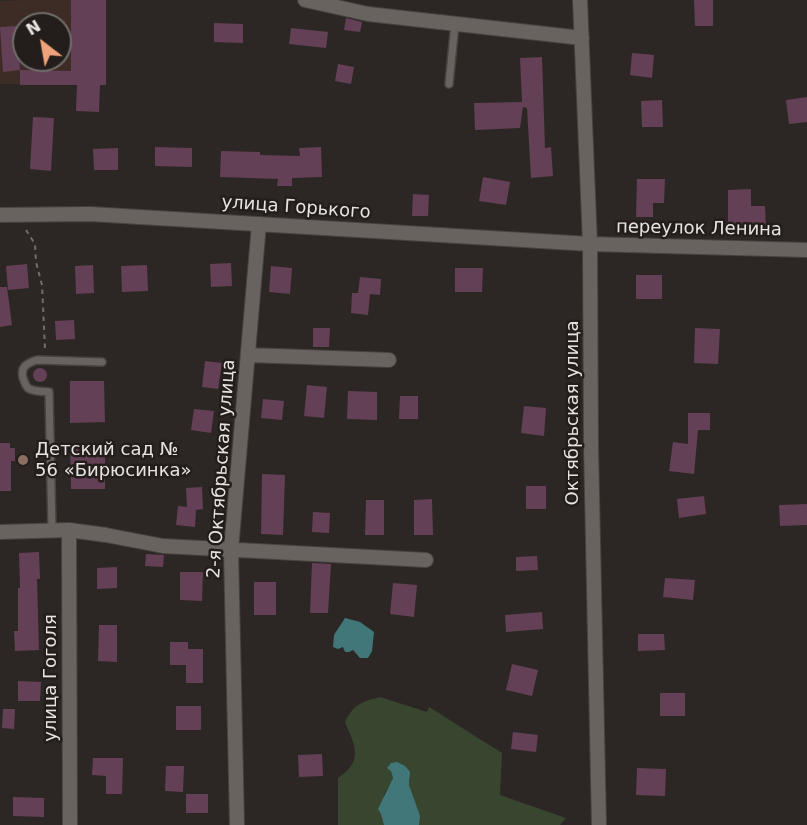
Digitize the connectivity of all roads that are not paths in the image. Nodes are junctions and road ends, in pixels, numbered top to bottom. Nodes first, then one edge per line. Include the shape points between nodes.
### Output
1 (305, 0) edge
2 (580, 0) edge
3 (455, 24) junction
4 (582, 38) junction
5 (449, 84) dead end
6 (0, 215) edge
7 (259, 224) junction
8 (590, 244) junction
9 (807, 250) edge
10 (248, 355) junction
11 (389, 360) dead end
12 (102, 362) dead end
13 (52, 530) junction
14 (69, 530) junction
15 (0, 532) edge
16 (231, 550) junction
17 (426, 560) dead end
18 (70, 825) edge
19 (237, 825) edge
20 (599, 825) edge

1 - 3 street via 368,14
2 - 4 street, Октябрьская улица
3 - 4 street
3 - 5 lane
4 - 8 street, Октябрьская улица
6 - 7 street, улица Горького via 90,214
7 - 8 street, улица Горького
7 - 10 street, 2-я Октябрьская улица
8 - 9 street, переулок Ленина
8 - 20 street, Октябрьская улица
10 - 11 street
10 - 16 street, 2-я Октябрьская улица
12 - 13 lane via 37,360 23,369 28,387 49,392
13 - 14 street
13 - 15 street
14 - 16 street via 163,546
14 - 18 street, улица Гоголя
16 - 17 street
16 - 19 street, 2-я Октябрьская улица

